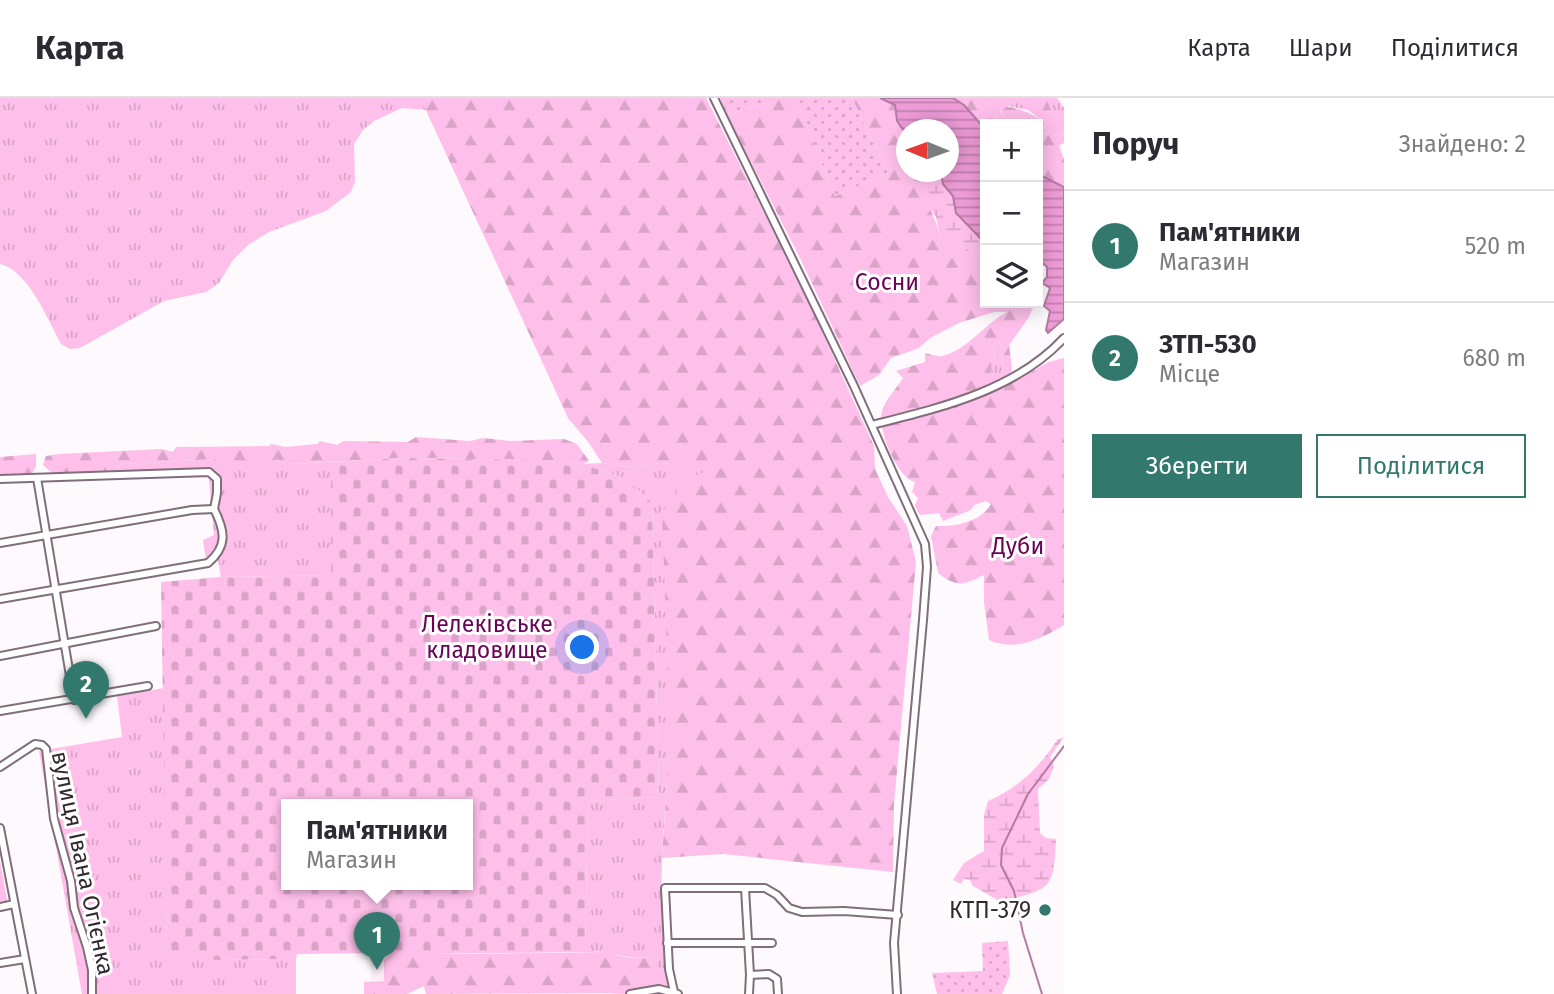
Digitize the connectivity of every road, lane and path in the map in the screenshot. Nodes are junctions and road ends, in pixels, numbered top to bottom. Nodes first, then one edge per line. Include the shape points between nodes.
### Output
1 (714, 98) edge
2 (1064, 338) edge
3 (872, 425) junction
4 (37, 478) junction
5 (0, 479) edge
6 (214, 509) junction
7 (46, 535) junction
8 (0, 543) edge
9 (55, 589) junction
10 (0, 599) edge
11 (156, 626) dead end
12 (64, 643) junction
13 (0, 656) edge
14 (148, 687) dead end
15 (74, 699) junction
16 (0, 710) edge
17 (0, 767) edge
18 (0, 828) edge
19 (745, 888) junction
20 (14, 904) junction
21 (0, 907) edge
22 (898, 915) junction
23 (667, 943) junction
24 (747, 943) junction
25 (772, 943) dead end
26 (25, 959) junction
27 (0, 963) edge
28 (750, 975) junction
29 (676, 993) edge
30 (32, 994) edge
31 (92, 994) edge
32 (629, 994) edge
33 (748, 994) edge
34 (778, 994) edge
35 (897, 994) edge

1 - 3 street
2 - 3 street via 1019,376
3 - 22 street via 925,544 927,567
4 - 5 street
4 - 6 street via 209,472 217,479
4 - 7 street
6 - 7 street
6 - 9 street via 223,527 222,546 208,564
7 - 8 street
7 - 9 street
9 - 10 street
9 - 12 street
11 - 12 street
12 - 13 street
12 - 15 street
14 - 15 street
15 - 16 street
17 - 31 street, вулиця Івана Огієнка via 35,744 46,750 54,819 92,970
18 - 20 street
19 - 22 street via 771,889 789,908 802,912
19 - 23 street via 665,888
19 - 24 street
20 - 21 street
20 - 26 street
22 - 35 street via 894,943
23 - 24 street
23 - 29 street
24 - 25 street
24 - 28 street
26 - 27 street
26 - 30 street
28 - 33 street
28 - 34 street via 769,974 777,979
29 - 32 street via 659,989

